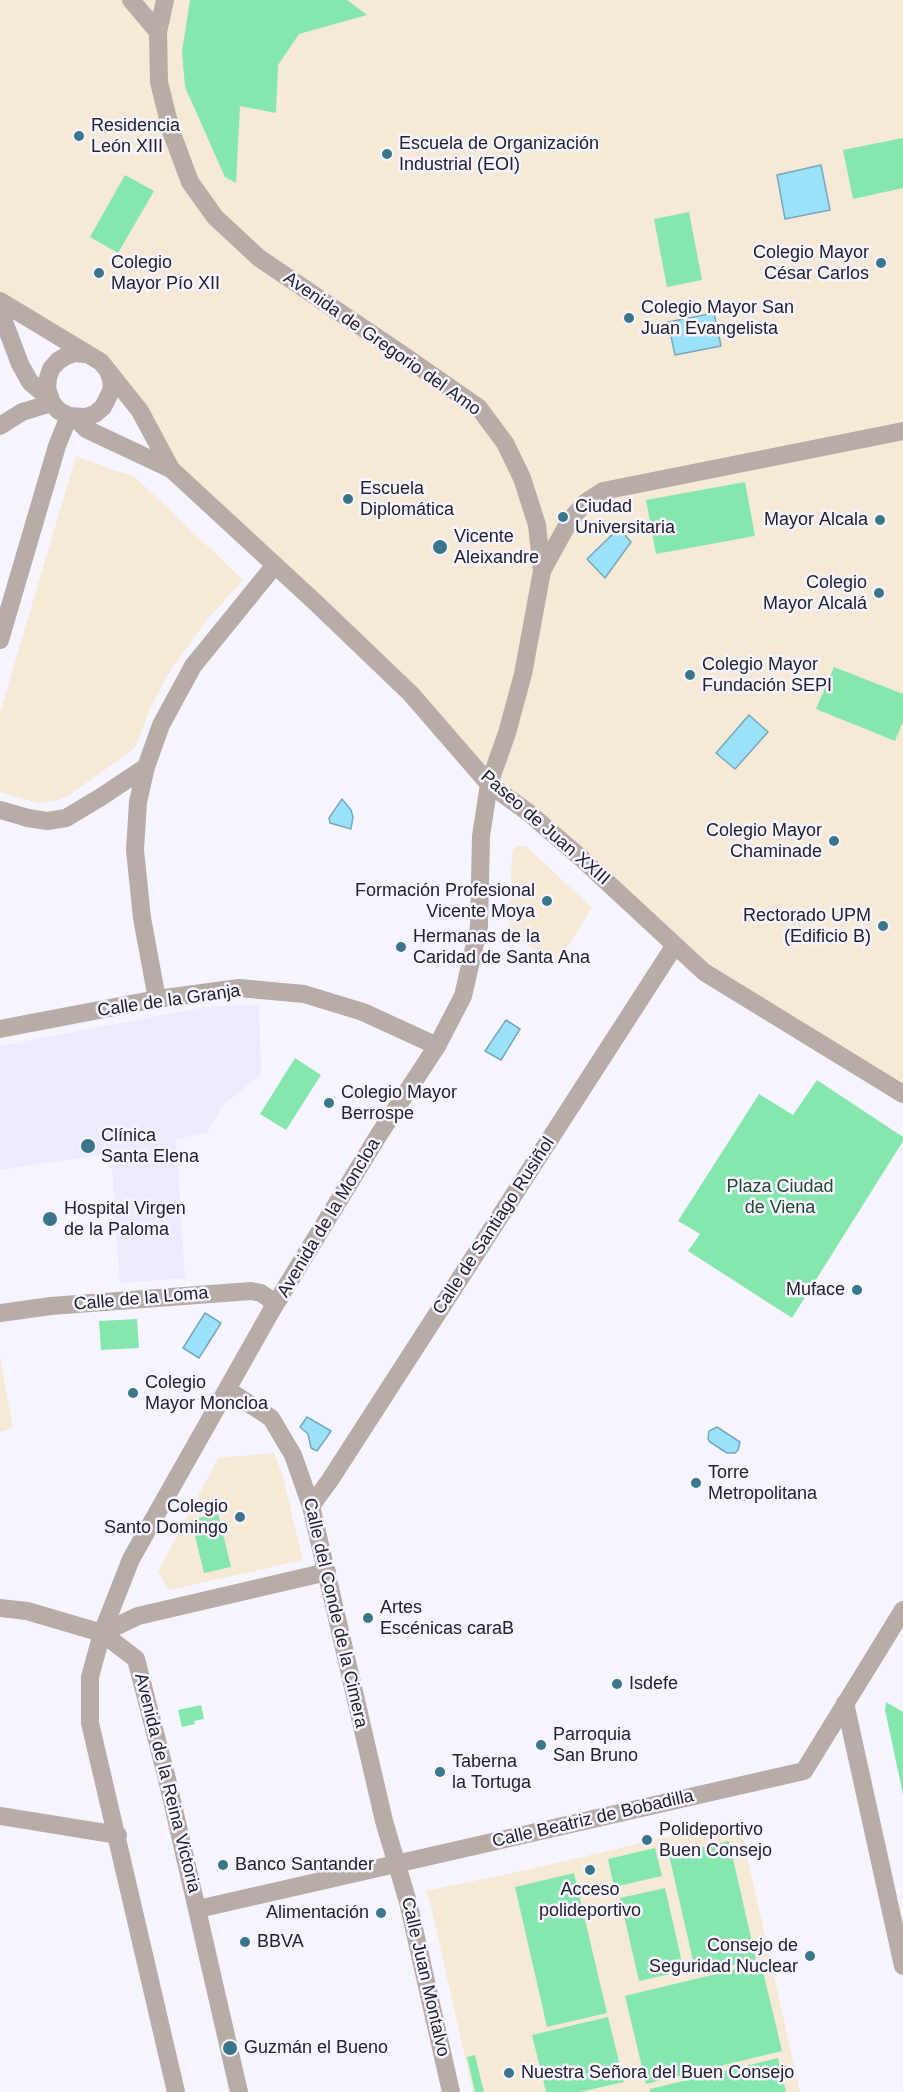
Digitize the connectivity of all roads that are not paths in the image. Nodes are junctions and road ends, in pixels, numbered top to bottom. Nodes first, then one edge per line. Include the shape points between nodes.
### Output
1 (131, 0) edge
2 (165, 0) edge
3 (158, 32) junction
4 (0, 301) edge
5 (0, 310) edge
6 (85, 354) junction
7 (107, 369) junction
8 (51, 400) junction
9 (72, 417) junction
10 (0, 426) edge
11 (903, 431) edge
12 (171, 469) junction
13 (274, 565) junction
14 (542, 571) junction
15 (0, 640) edge
16 (146, 767) junction
17 (489, 784) junction
18 (0, 810) edge
19 (675, 945) junction
20 (157, 999) junction
21 (0, 1029) edge
22 (437, 1046) junction
23 (903, 1094) edge
24 (273, 1308) junction
25 (0, 1313) edge
26 (228, 1390) junction
27 (311, 1506) junction
28 (327, 1572) junction
29 (0, 1608) edge
30 (903, 1610) edge
31 (102, 1633) junction
32 (845, 1702) junction
33 (0, 1816) edge
34 (118, 1835) junction
35 (398, 1863) junction
36 (198, 1909) junction
37 (903, 1966) edge
38 (176, 2092) edge
39 (239, 2092) edge
40 (451, 2092) edge

1 - 3 street
2 - 3 street, Avenida de Gregorio del Amo
3 - 14 street, Avenida de Gregorio del Amo via 159,82 171,131 190,182 214,217 259,258 479,408 505,443 522,478 537,525
4 - 6 street
5 - 8 street via 30,382
6 - 7 street via 94,356
6 - 8 street via 66,356 51,369
7 - 9 street via 111,389 103,407 95,414
7 - 12 street via 140,411
8 - 9 street
8 - 10 street
9 - 12 street via 86,429
9 - 15 street via 57,446
11 - 14 street via 603,491 570,520
12 - 13 street, Paseo de Juan XXIII
13 - 16 street via 193,666 161,724
13 - 17 street, Paseo de Juan XXIII via 411,694
14 - 17 street, Avenida de Gregorio del Amo via 523,674
16 - 18 street via 66,818 47,821
16 - 20 street via 138,802 135,850 142,918
17 - 19 street, Paseo de Juan XXIII via 581,858
17 - 22 street, Avenida de la Moncloa via 481,836 479,926 463,996
19 - 23 street, Paseo de Juan XXIII via 704,972
19 - 27 street, Calle de Santiago Rusiñol
20 - 21 street, Calle de la Granja
20 - 22 street, Calle de la Granja via 239,988 304,994 363,1012
22 - 24 street, Avenida de la Moncloa
24 - 25 street, Calle de la Loma via 271,1300 251,1291
24 - 26 street, Avenida de la Moncloa
26 - 27 street, Calle del Conde de la Cimera via 271,1418 293,1455
26 - 31 street, Avenida de la Moncloa via 131,1559
27 - 28 street, Calle del Conde de la Cimera
28 - 31 street via 138,1616
28 - 35 street, Calle del Conde de la Cimera via 384,1821
29 - 31 street via 27,1611
30 - 32 street, Calle Beatriz de Bobadilla
31 - 34 street via 90,1677 90,1723
31 - 36 street, Avenida de la Reina Victoria via 136,1659
32 - 35 street, Calle Beatriz de Bobadilla via 804,1771
32 - 37 street
33 - 34 street
34 - 38 street
35 - 36 street, Calle Beatriz de Bobadilla
35 - 40 street, Calle Juan Montalvo
36 - 39 street, Avenida de la Reina Victoria

